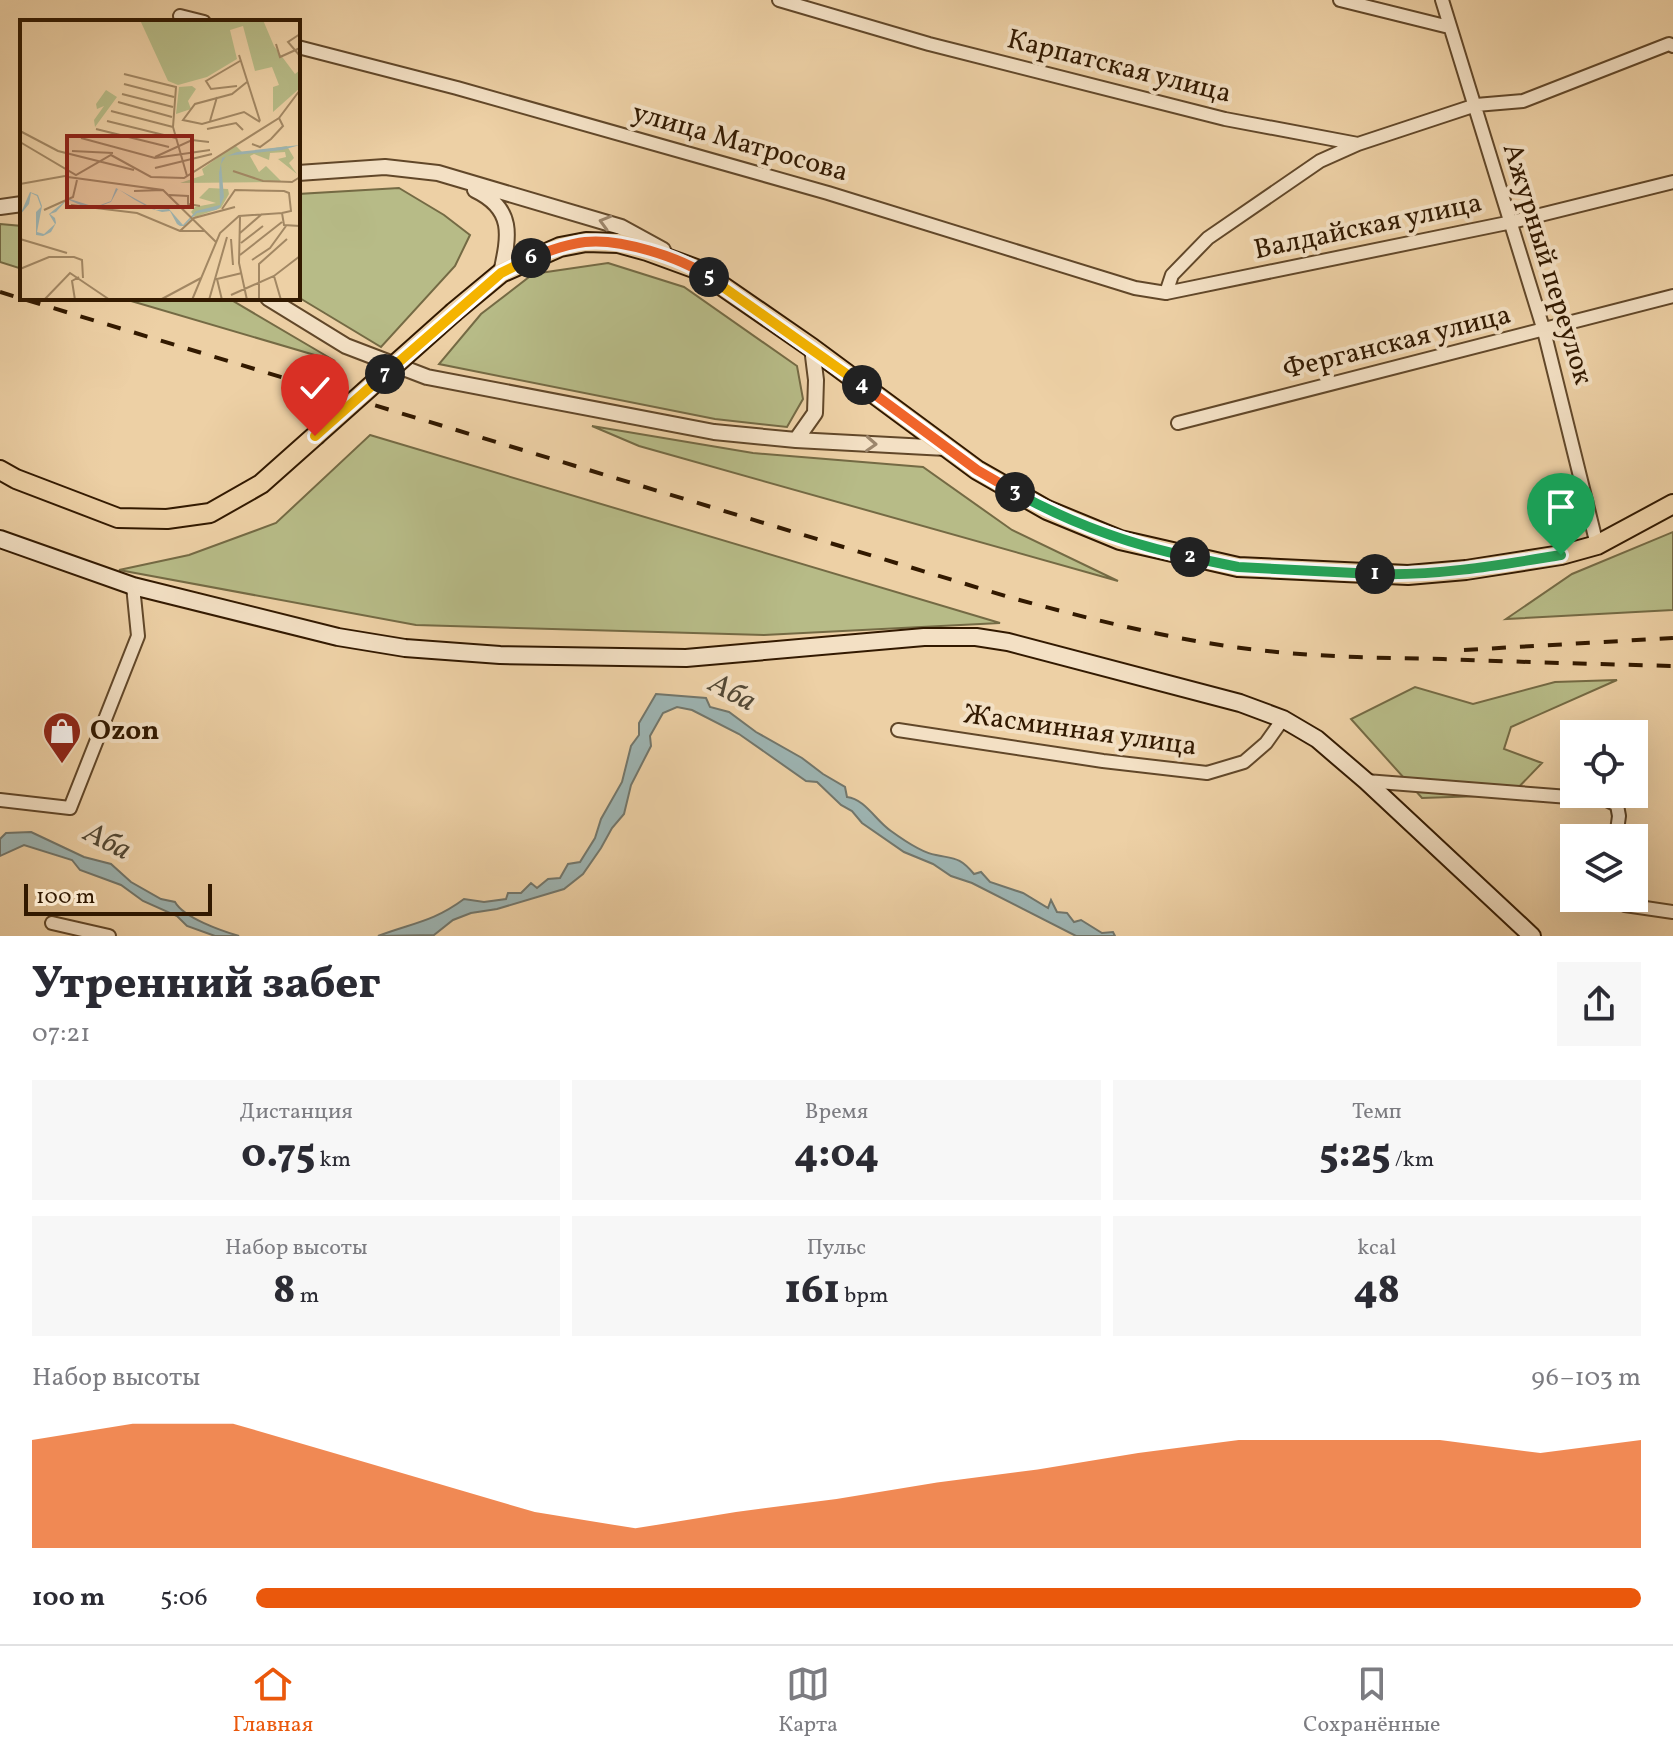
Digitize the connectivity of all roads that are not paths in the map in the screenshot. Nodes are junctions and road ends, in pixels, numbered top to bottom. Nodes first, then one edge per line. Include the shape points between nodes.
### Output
1 (779, 0) edge
2 (1340, 0) edge
3 (1442, 0) edge
4 (180, 16) dead end
5 (196, 20) edge
6 (1449, 27) junction
7 (1673, 46) edge
8 (300, 48) edge
9 (1476, 105) junction
10 (1358, 144) junction
11 (300, 173) edge
12 (438, 173) junction
13 (1673, 182) edge
14 (1512, 222) junction
15 (699, 270) junction
16 (501, 273) junction
17 (1166, 293) junction
18 (1673, 296) edge
19 (271, 300) edge
20 (1544, 331) junction
21 (812, 348) junction
22 (1178, 423) dead end
23 (796, 440) junction
24 (946, 448) junction
25 (0, 470) edge
26 (1673, 504) edge
27 (0, 539) edge
28 (1597, 545) junction
29 (133, 586) junction
30 (1283, 719) junction
31 (898, 730) dead end
32 (1366, 781) junction
33 (0, 800) edge
34 (1618, 824) edge
35 (1648, 908) edge
36 (1673, 912) edge
37 (52, 923) dead end
38 (109, 936) edge
39 (1532, 936) edge

1 - 10 street, Карпатская улица via 1210,115
2 - 6 street
3 - 6 street, Ажурный переулок
4 - 5 street
6 - 9 street, Ажурный переулок
7 - 9 street, Карпатская улица via 1523,101
8 - 17 street, улица Матросова via 828,193 1135,288
9 - 10 street, Карпатская улица
9 - 14 street, Ажурный переулок
10 - 17 street, Карпатская улица via 1320,161 1208,238 1172,275
11 - 12 street via 385,167
15 -> 12 street via 621,227
12 - 16 street via 485,194 507,220
13 - 14 street, Валдайская улица
14 - 17 street, Валдайская улица
14 - 20 street, Ажурный переулок
15 - 16 main road via 618,243 586,242 533,257
15 - 21 main road
16 - 25 main road, bridge via 261,484 210,513 118,518
18 - 20 street, Ферганская улица
19 - 23 street via 346,346 427,377 699,429
20 - 22 street, Ферганская улица
20 - 28 street, Ажурный переулок
21 - 23 street via 815,413
21 - 24 main road
23 -> 24 street
24 - 28 main road via 1047,510 1120,540 1238,567 1408,575 1561,555
26 - 28 main road
27 - 29 main road
29 - 30 main road via 338,637 500,655 686,658 976,637 1240,703
29 - 33 street via 138,636 70,808
30 - 31 street, Жасминная улица via 1244,762 1207,773
30 - 32 main road via 1317,739
32 - 34 street via 1607,800 1617,805
32 - 39 main road
35 - 36 street
37 - 38 street

